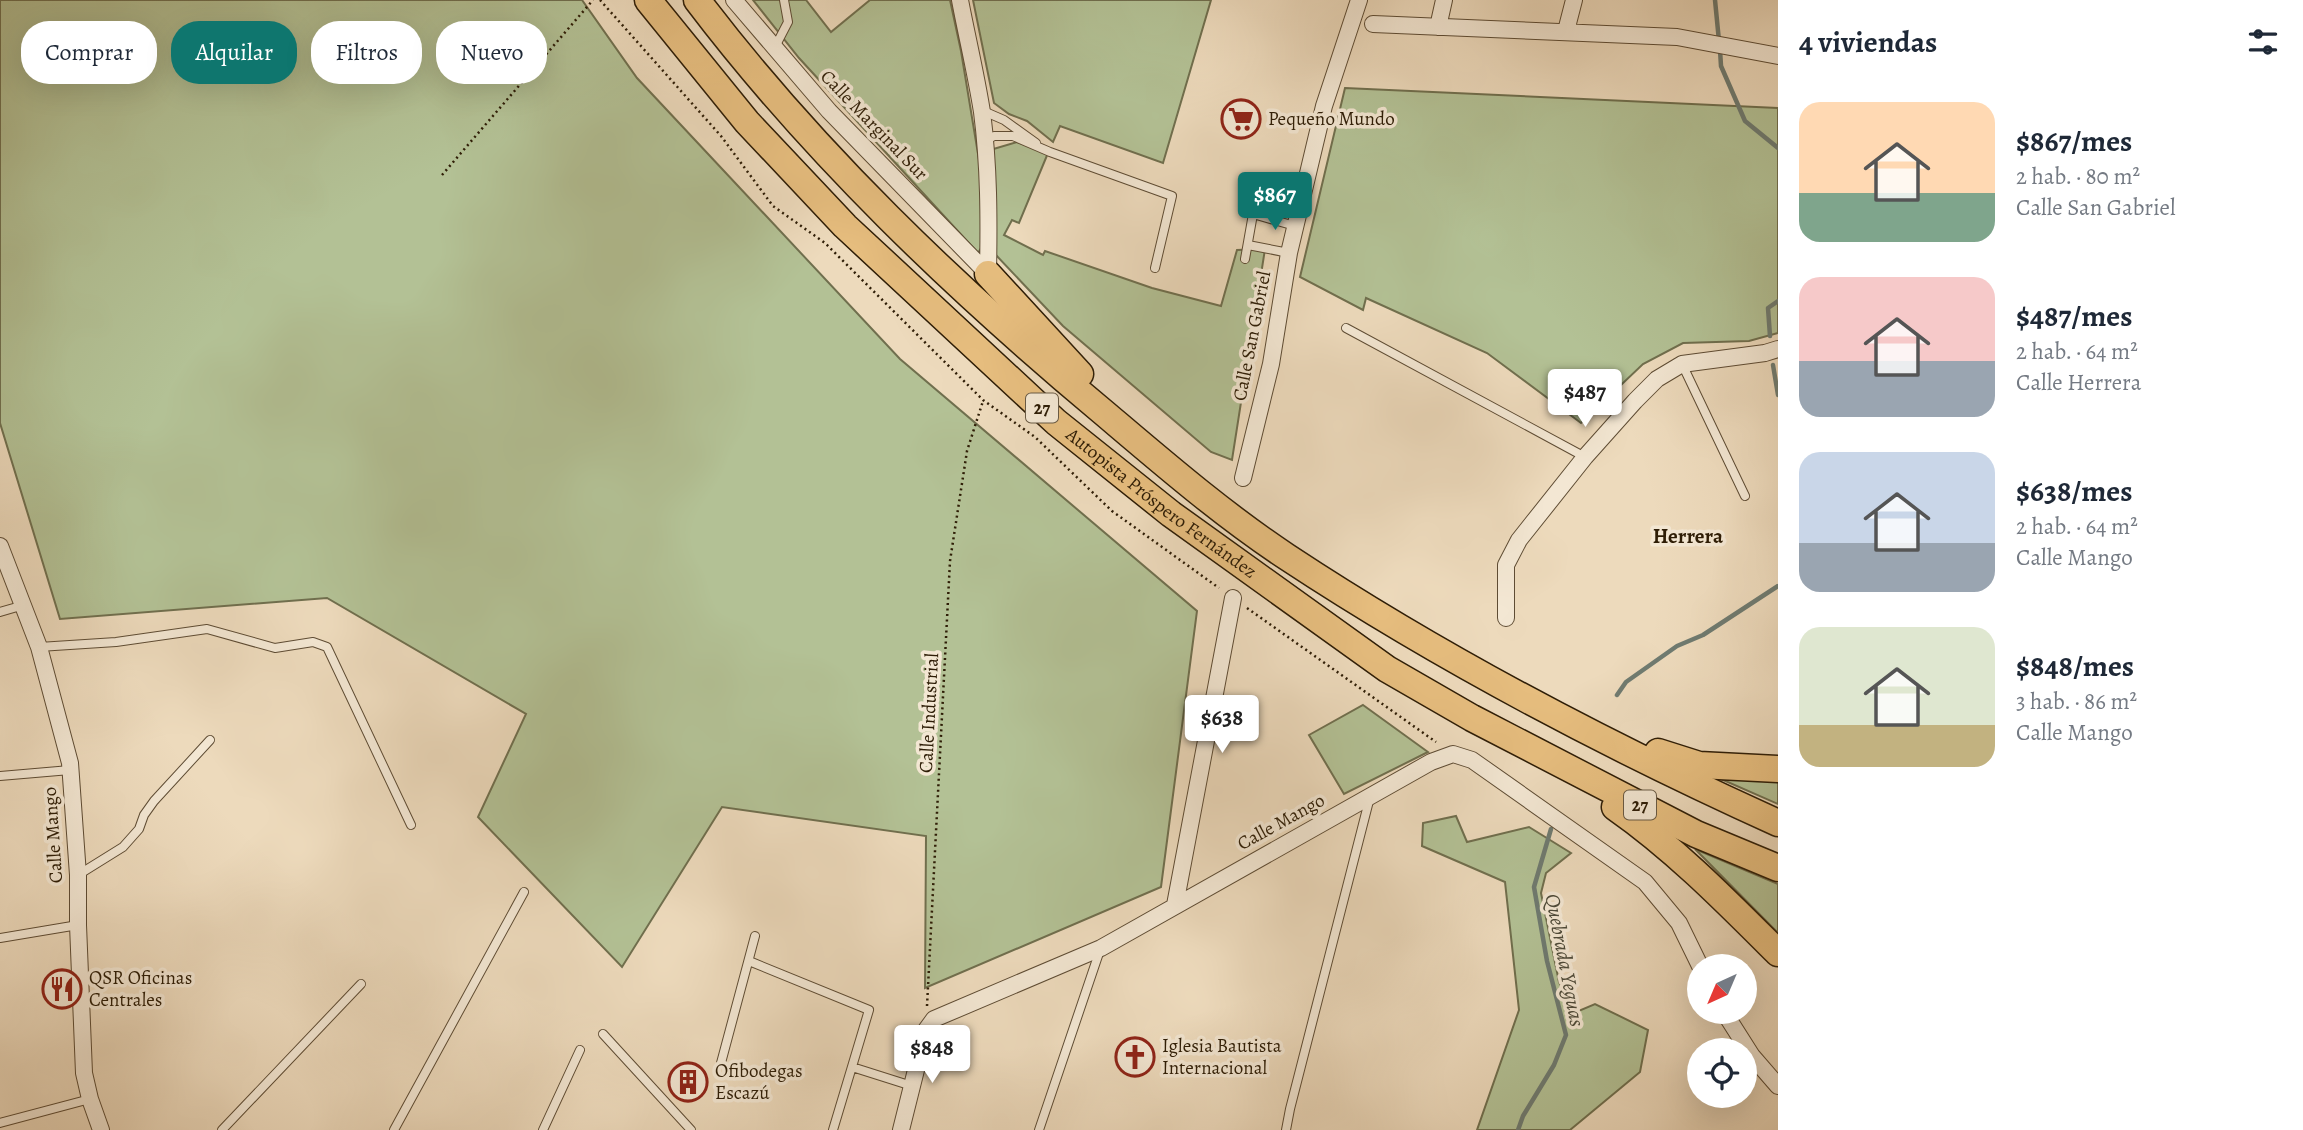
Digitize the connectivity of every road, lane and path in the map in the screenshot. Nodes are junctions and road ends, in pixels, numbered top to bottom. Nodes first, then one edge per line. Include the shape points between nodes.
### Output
1 (593, 0) edge
2 (648, 0) edge
3 (697, 0) edge
4 (734, 0) edge
5 (784, 0) edge
6 (960, 0) edge
7 (1359, 0) edge
8 (1444, 0) edge
9 (1574, 0) edge
10 (1373, 24) dead end
11 (1438, 27) junction
12 (1566, 31) junction
13 (774, 49) junction
14 (1778, 56) edge
15 (981, 110) junction
16 (985, 141) junction
17 (1050, 152) junction
18 (442, 175) dead end
19 (1296, 226) junction
20 (1248, 245) junction
21 (1289, 253) junction
22 (1245, 258) dead end
23 (1155, 268) dead end
24 (989, 274) junction
25 (1346, 328) dead end
26 (1778, 349) edge
27 (1682, 364) junction
28 (983, 400) dead end
29 (1585, 457) junction
30 (1171, 469) junction
31 (1243, 478) dead end
32 (1745, 496) dead end
33 (0, 546) edge
34 (1233, 598) dead end
35 (24, 605) junction
36 (0, 612) edge
37 (1506, 618) dead end
38 (39, 647) junction
39 (1545, 710) junction
40 (1505, 735) junction
41 (210, 740) dead end
42 (1778, 769) edge
43 (70, 770) junction
44 (0, 776) edge
45 (1371, 796) junction
46 (1778, 823) edge
47 (411, 825) dead end
48 (1778, 868) edge
49 (78, 875) junction
50 (524, 892) dead end
51 (1175, 905) junction
52 (78, 925) junction
53 (755, 936) dead end
54 (0, 938) edge
55 (1101, 948) junction
56 (1778, 953) edge
57 (1694, 954) edge
58 (749, 961) junction
59 (361, 984) dead end
60 (1732, 1024) edge
61 (926, 1030) junction
62 (603, 1034) dead end
63 (580, 1050) dead end
64 (721, 1063) dead end
65 (852, 1067) junction
66 (1778, 1086) edge
67 (913, 1087) junction
68 (90, 1099) junction
69 (0, 1123) edge
70 (102, 1130) edge
71 (222, 1130) edge
72 (394, 1130) edge
73 (543, 1130) edge
74 (691, 1130) edge
75 (833, 1130) edge
76 (901, 1130) edge
77 (1039, 1130) edge
78 (1286, 1130) edge

1 - 18 path
2 - 40 highway, Autopista Próspero Fernández / 27 via 747,121 845,226 1056,422 1171,514 1314,618 1387,668
3 - 30 highway, Autopista Próspero Fernández / 27 via 782,104 850,177 1057,374
4 - 13 street, Calle Marginal Sur
5 - 13 lane via 788,22
6 - 15 street
7 - 19 street, Calle San Gabriel via 1324,106
8 - 11 street
9 - 12 street
10 - 11 street
11 - 12 street
12 - 14 street via 1677,37
13 - 24 street, Calle Marginal Sur
15 - 16 street
15 - 17 lane
16 - 17 lane via 1013,136
16 - 24 street
17 - 23 lane via 1172,195
19 - 20 lane via 1253,214
19 - 21 street, Calle San Gabriel
20 - 21 lane
20 - 22 lane
21 - 31 street, Calle San Gabriel via 1271,364
24 - 30 highway
25 - 29 lane
26 - 27 street
27 - 29 street via 1657,379
27 - 32 lane
28 - 61 path, Calle Industrial via 967,451 950,561
29 - 37 street via 1519,540 1506,565
30 - 39 highway, Autopista Próspero Fernández / 27 via 1284,555 1436,650
33 - 35 street, Calle Mango
34 - 51 street
35 - 36 lane
35 - 38 street, Calle Mango
38 - 43 street, Calle Mango
38 - 47 lane via 207,629 275,648 313,642 327,646
39 - 42 highway via 1699,765
39 - 46 highway, Autopista Próspero Fernández / 27
40 - 48 highway, Autopista Próspero Fernández / 27 via 1696,834
40 - 56 highway via 1653,834
41 - 49 lane via 154,801 124,847
43 - 44 lane
43 - 49 street, Calle Mango
45 - 51 street, Calle Mango
45 - 57 street, Calle Mango via 1453,754 1472,760 1645,882 1679,923
45 - 78 lane
49 - 52 street, Calle Mango
50 - 72 lane
51 - 55 street, Calle Mango
52 - 54 lane
52 - 68 street, Calle Mango via 84,1073
53 - 58 lane
55 - 61 street, Calle Mango via 934,1019
55 - 77 lane
58 - 64 lane
58 - 65 lane via 869,1010
59 - 71 lane
60 - 66 street
61 - 67 street
62 - 74 lane
63 - 73 lane
65 - 67 lane
65 - 75 lane
67 - 76 street
68 - 69 lane
68 - 70 street, Calle Mango

